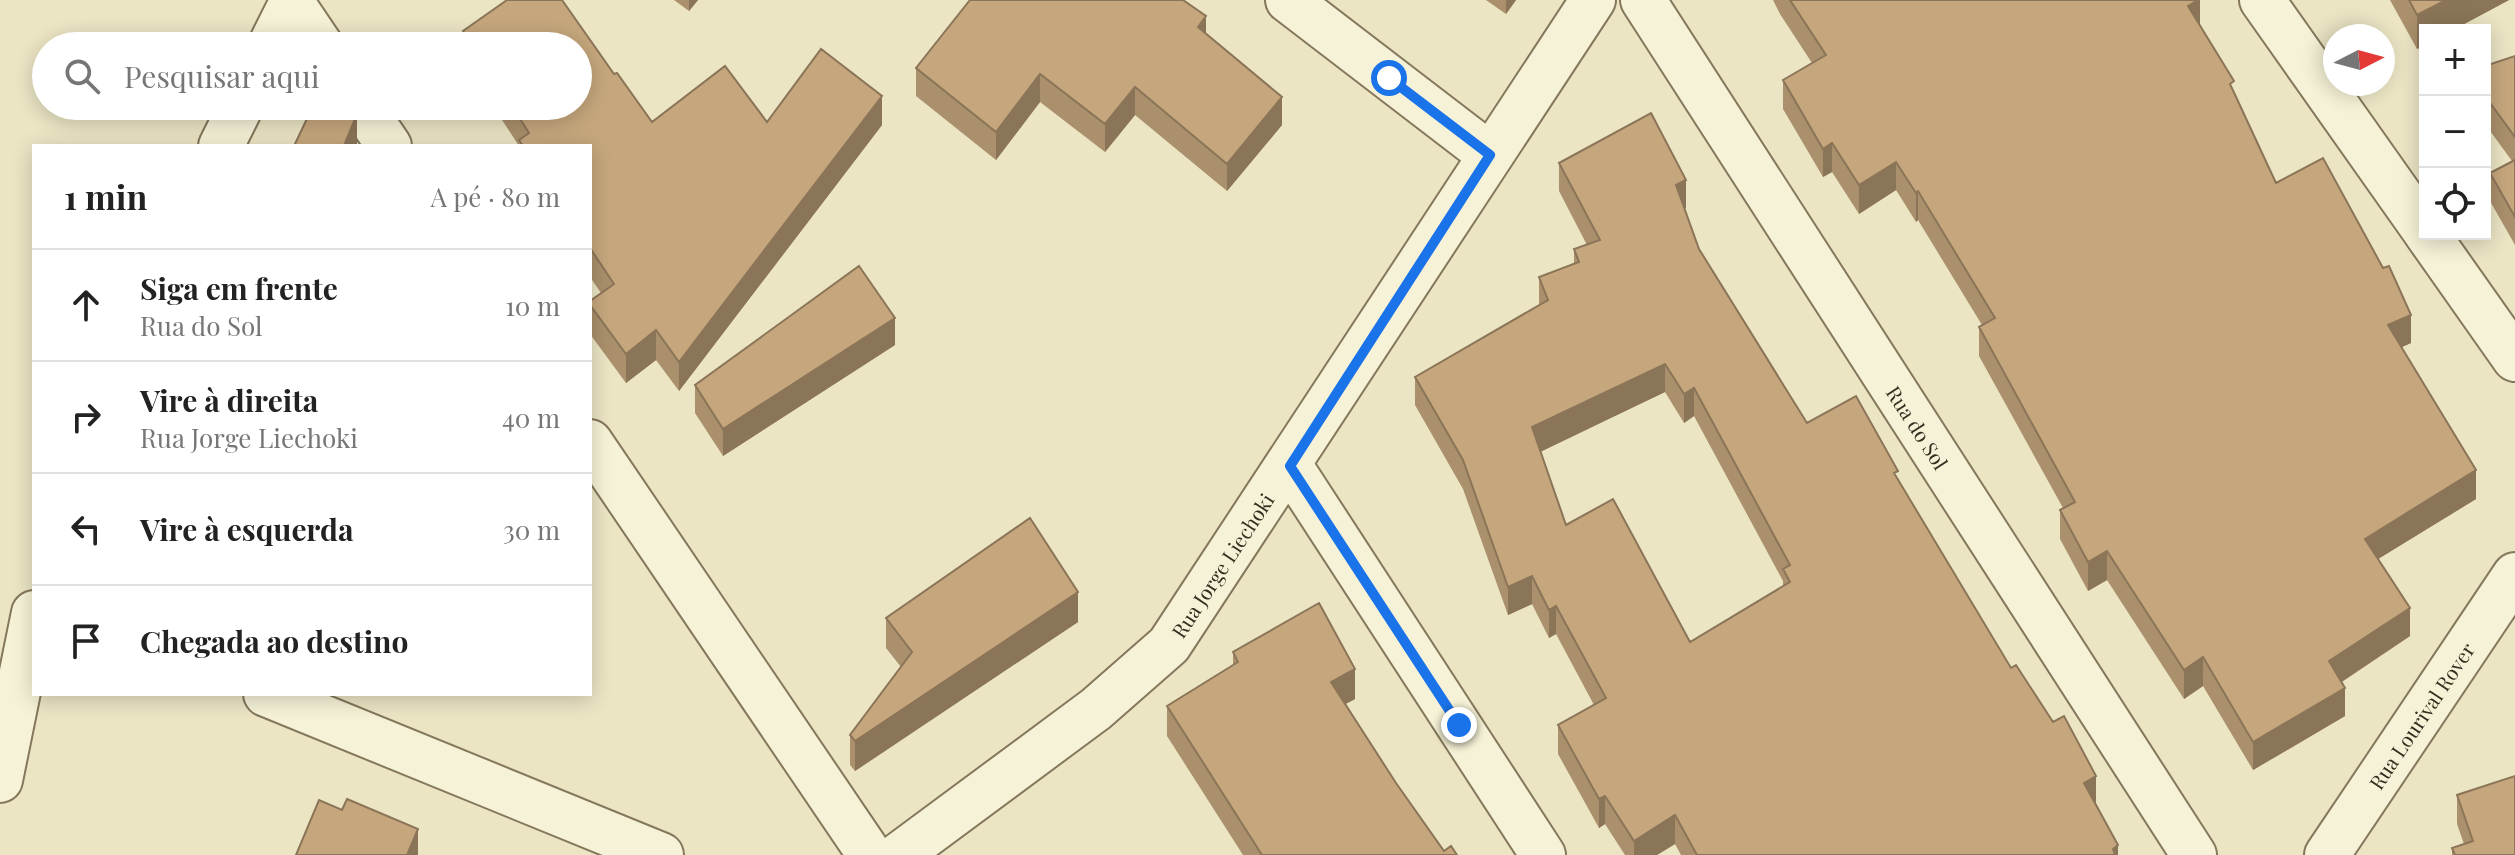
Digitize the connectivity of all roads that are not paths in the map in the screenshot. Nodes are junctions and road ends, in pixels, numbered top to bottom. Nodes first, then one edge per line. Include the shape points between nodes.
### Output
1 (1288, 0) edge
2 (1593, 0) edge
3 (1643, 0) edge
4 (2262, 0) edge
5 (292, 1) edge
6 (277, 32) edge
7 (312, 32) edge
8 (234, 120) edge
9 (371, 120) edge
10 (222, 144) edge
11 (388, 144) edge
12 (1490, 155) junction
13 (2419, 222) edge
14 (2432, 240) edge
15 (2515, 359) edge
16 (592, 445) edge
17 (1290, 466) junction
18 (2515, 575) edge
19 (32, 623) edge
20 (271, 696) edge
21 (0, 780) edge
22 (661, 855) edge
23 (870, 855) edge
24 (899, 855) edge
25 (1543, 855) edge
26 (2194, 855) edge
27 (2327, 855) edge

1 - 12 street
2 - 12 street, Rua Jorge Liechoki
3 - 26 street, Rua do Sol
4 - 13 street
5 - 6 street
5 - 7 street
8 - 10 street
9 - 11 street
12 - 17 street, Rua Jorge Liechoki
14 - 15 street
16 - 23 street
17 - 24 street, Rua Jorge Liechoki via 1169,645 1096,709
17 - 25 street
18 - 27 street, Rua Lourival Rover
19 - 21 street
20 - 22 street

